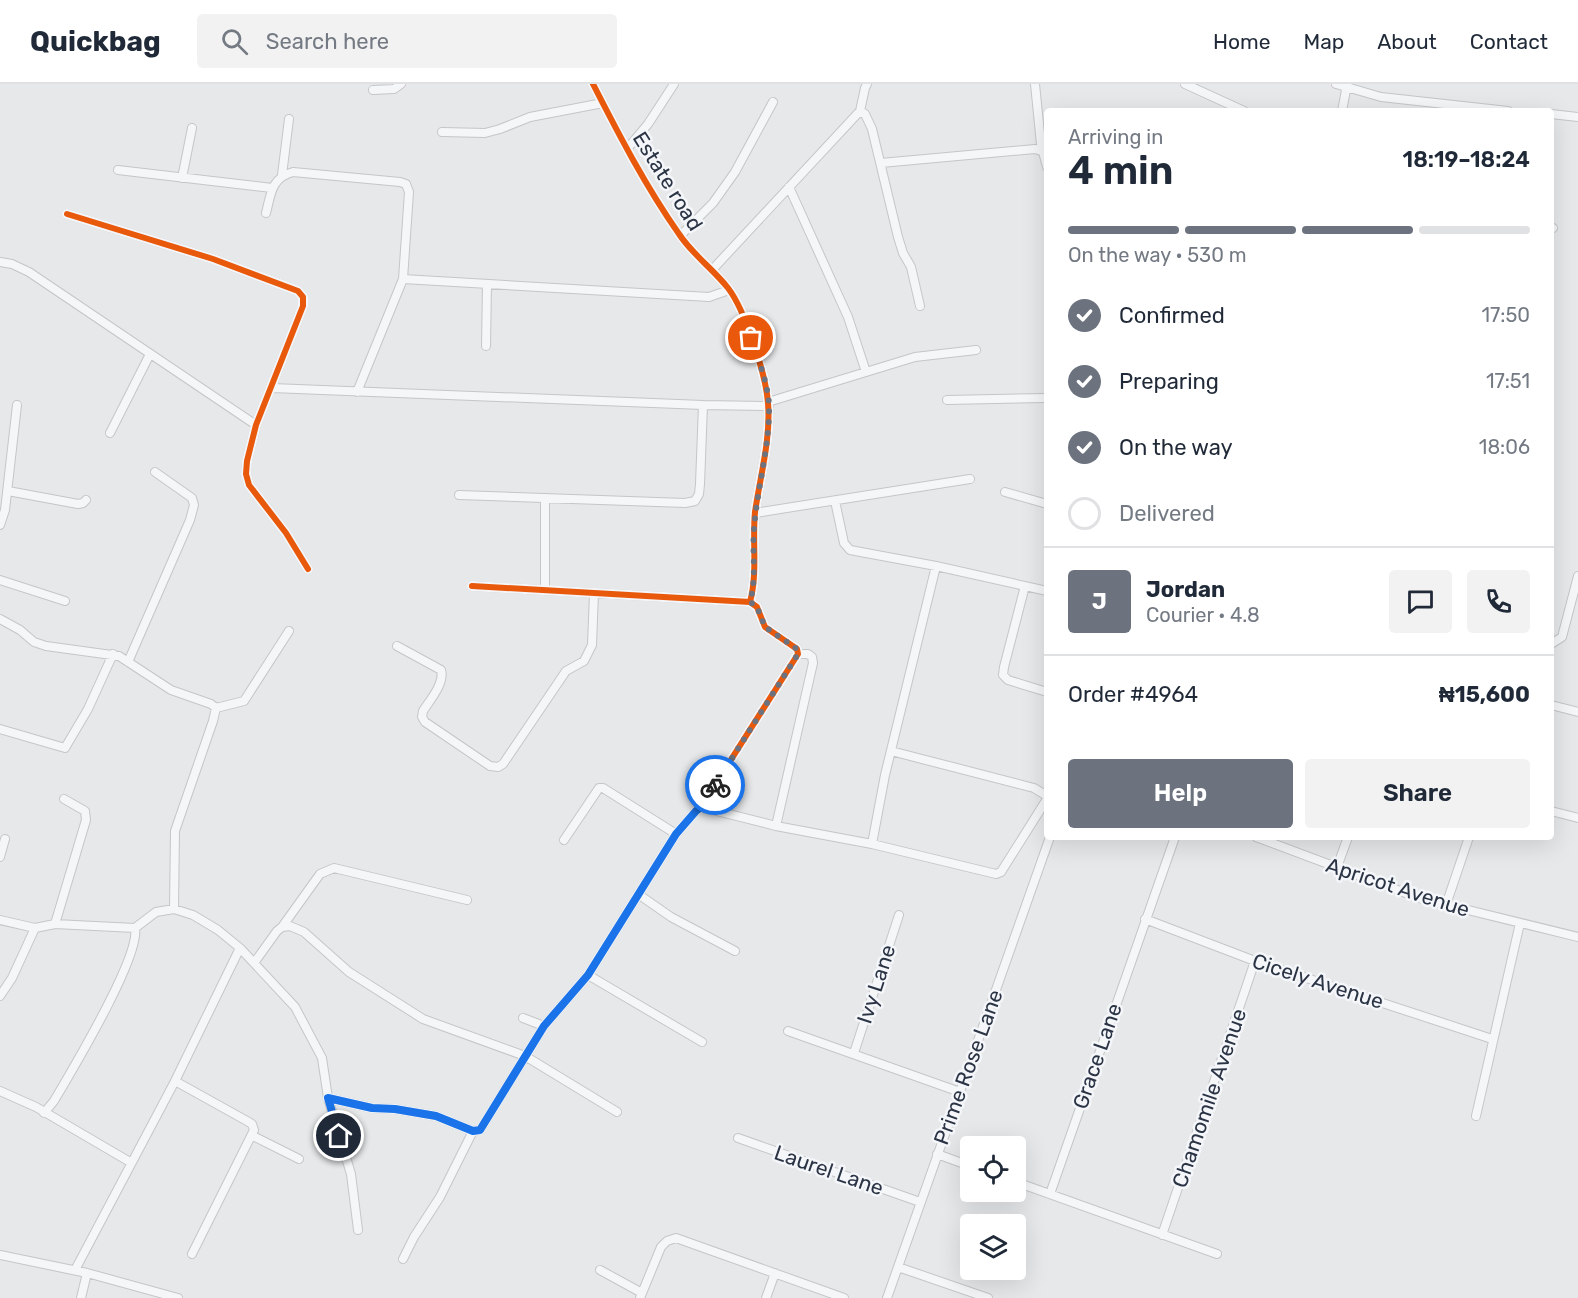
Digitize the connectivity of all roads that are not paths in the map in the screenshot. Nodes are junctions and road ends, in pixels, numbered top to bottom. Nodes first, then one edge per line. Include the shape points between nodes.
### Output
1 (401, 84) edge
2 (593, 84) edge
3 (674, 84) edge
4 (1035, 84) edge
5 (1185, 84) edge
6 (1336, 84) edge
7 (864, 85) edge
8 (1347, 86) edge
9 (373, 90) dead end
10 (773, 102) dead end
11 (603, 103) junction
12 (1237, 108) edge
13 (1343, 108) edge
14 (1481, 108) edge
15 (860, 111) junction
16 (1554, 114) edge
17 (1578, 117) edge
18 (289, 119) dead end
19 (192, 128) dead end
20 (442, 132) dead end
21 (1044, 142) edge
22 (1041, 148) junction
23 (627, 149) junction
24 (1044, 155) edge
25 (881, 163) junction
26 (118, 170) dead end
27 (282, 175) junction
28 (182, 178) junction
29 (789, 187) junction
30 (272, 188) junction
31 (266, 213) dead end
32 (67, 214) dead end
33 (680, 236) junction
34 (0, 262) edge
35 (711, 270) junction
36 (403, 279) junction
37 (487, 284) junction
38 (729, 290) junction
39 (920, 306) dead end
40 (486, 346) dead end
41 (976, 350) dead end
42 (150, 354) junction
43 (866, 372) junction
44 (272, 388) junction
45 (357, 392) junction
46 (1044, 398) edge
47 (947, 399) dead end
48 (769, 404) junction
49 (17, 405) dead end
50 (703, 405) junction
51 (256, 425) junction
52 (110, 433) dead end
53 (155, 472) dead end
54 (970, 479) dead end
55 (8, 491) junction
56 (1005, 492) dead end
57 (459, 495) dead end
58 (545, 498) junction
59 (86, 500) dead end
60 (835, 501) junction
61 (1044, 503) edge
62 (755, 513) junction
63 (0, 525) edge
64 (936, 566) junction
65 (308, 569) dead end
66 (1578, 576) edge
67 (0, 580) edge
68 (472, 586) dead end
69 (1025, 586) junction
70 (545, 590) junction
71 (1044, 590) edge
72 (594, 592) junction
73 (65, 601) dead end
74 (750, 602) junction
75 (0, 619) edge
76 (290, 631) dead end
77 (1554, 642) edge
78 (397, 646) dead end
79 (112, 654) junction
80 (798, 654) junction
81 (128, 662) junction
82 (1044, 691) edge
83 (1554, 706) edge
84 (216, 708) junction
85 (1578, 712) edge
86 (0, 729) edge
87 (891, 752) junction
88 (1044, 795) edge
89 (64, 799) dead end
90 (1044, 802) edge
91 (701, 807) junction
92 (1554, 812) edge
93 (1578, 818) edge
94 (776, 826) junction
95 (676, 834) junction
96 (4, 839) dead end
97 (564, 840) dead end
98 (1049, 840) edge
99 (1174, 840) edge
100 (1264, 840) edge
101 (1347, 840) edge
102 (1468, 840) edge
103 (872, 844) junction
104 (0, 857) edge
105 (1337, 867) junction
106 (638, 894) junction
107 (467, 900) dead end
108 (1446, 905) junction
109 (174, 909) junction
110 (898, 915) dead end
111 (1145, 919) junction
112 (0, 920) edge
113 (1520, 923) junction
114 (56, 924) junction
115 (282, 927) junction
116 (35, 928) junction
117 (135, 928) junction
118 (1578, 937) edge
119 (240, 948) junction
120 (735, 951) dead end
121 (1255, 961) junction
122 (254, 963) junction
123 (588, 975) junction
124 (0, 996) edge
125 (524, 1018) dead end
126 (544, 1026) junction
127 (788, 1031) dead end
128 (1492, 1039) junction
129 (702, 1042) dead end
130 (854, 1053) junction
131 (525, 1056) junction
132 (175, 1081) junction
133 (0, 1091) edge
134 (960, 1092) junction
135 (328, 1098) junction
136 (617, 1112) dead end
137 (44, 1113) junction
138 (1476, 1116) dead end
139 (473, 1131) junction
140 (253, 1136) junction
141 (738, 1138) dead end
142 (937, 1154) junction
143 (299, 1159) dead end
144 (130, 1162) junction
145 (960, 1162) edge
146 (1026, 1186) edge
147 (1050, 1194) junction
148 (920, 1202) junction
149 (358, 1230) dead end
150 (1162, 1235) junction
151 (192, 1254) dead end
152 (1217, 1254) dead end
153 (0, 1255) edge
154 (403, 1259) dead end
155 (898, 1267) junction
156 (75, 1270) junction
157 (600, 1270) dead end
158 (87, 1273) junction
159 (775, 1273) junction
160 (641, 1295) edge
161 (81, 1298) edge
162 (178, 1298) edge
163 (766, 1298) edge
164 (844, 1298) edge
165 (887, 1298) edge
166 (988, 1298) edge

1 - 9 street via 394,90
2 - 11 street, Estate road
3 - 23 street
4 - 22 street
5 - 12 street
6 - 8 street
7 - 15 street
8 - 13 street
8 - 14 street via 1381,97
10 - 33 street via 735,172 713,203
11 - 20 street via 530,117 485,133
11 - 23 street, Estate road
15 - 25 street via 868,120
15 - 29 street
16 - 17 street
18 - 27 street
19 - 28 street
21 - 22 street
22 - 24 street
22 - 25 street
23 - 33 street, Estate road
25 - 39 street via 898,237 911,267
26 - 28 street
27 - 30 street
27 - 36 street via 293,172 406,184 409,192
28 - 30 street
29 - 35 street
29 - 43 street via 848,316
30 - 31 street
32 - 44 street via 213,259 298,291 303,306
33 - 35 street, Estate road
34 - 42 street via 29,272
35 - 38 street, Estate road
36 - 37 street
36 - 45 street
37 - 38 street via 709,297
37 - 40 street
38 - 48 street, Estate road via 751,338
41 - 43 street via 915,357
42 - 51 street
42 - 52 street
43 - 48 street
44 - 45 street
44 - 51 street
45 - 50 street
46 - 47 street
48 - 50 street
48 - 62 street, Estate road
49 - 55 street
50 - 58 street via 700,484 695,501
51 - 65 street via 247,461 249,485
53 - 81 street via 192,498 194,505
54 - 60 street
55 - 59 street via 73,503
55 - 63 street
56 - 61 street
57 - 58 street
58 - 70 street
60 - 62 street
60 - 64 street via 844,543 850,549
62 - 74 street, Estate road
64 - 69 street
64 - 87 street
66 - 77 street via 1562,637
67 - 73 street
68 - 70 street
69 - 71 street
69 - 82 street via 1003,675
70 - 72 street
72 - 74 street
72 - 78 street via 590,653 585,661 566,671 498,767 490,766 425,722 423,711 441,681 441,670
74 - 80 street via 757,607 765,627 797,649
75 - 79 street via 46,646
76 - 84 street via 244,701
79 - 81 street
79 - 86 street via 88,709 65,748
80 - 91 street
80 - 94 street via 808,654 813,663
81 - 84 street via 171,690
83 - 85 street
84 - 109 street via 175,831
87 - 88 street via 1034,788
87 - 103 street
89 - 114 street via 85,811 86,820
90 - 103 street via 1001,872 996,874
91 - 94 street
91 - 95 street
92 - 93 street
94 - 103 street
95 - 97 street via 599,788
95 - 106 street
96 - 104 street
98 - 134 street, Prime Rose Lane
99 - 111 street, Grace Lane
100 - 105 street, Apricot Avenue
101 - 105 street
102 - 108 street
105 - 108 street, Apricot Avenue
106 - 120 street
106 - 123 street
107 - 115 street via 334,868 320,874
108 - 113 street, Apricot Avenue
109 - 117 street via 156,912
109 - 119 street via 193,915
110 - 130 street, Ivy Lane
111 - 121 street, Cicely Avenue
111 - 147 street, Grace Lane
112 - 116 street
113 - 118 street, Apricot Avenue
113 - 128 street
114 - 116 street
114 - 117 street
115 - 122 street
115 - 131 street via 304,932 349,972 423,1019
116 - 124 street
117 - 137 street via 137,935 100,1019
119 - 122 street
119 - 132 street
121 - 128 street, Cicely Avenue
121 - 150 street, Chamomile Avenue
122 - 135 street via 295,1007 322,1058
123 - 126 street
123 - 129 street
125 - 126 street
126 - 131 street
127 - 130 street
128 - 138 street
130 - 134 street
131 - 136 street
131 - 139 street via 480,1130
132 - 140 street via 247,1120 252,1124
132 - 144 street
133 - 137 street
134 - 142 street, Prime Rose Lane
135 - 139 street via 436,1116
135 - 149 street via 351,1174
137 - 144 street
139 - 154 street
140 - 143 street
140 - 151 street
141 - 148 street, Laurel Lane
142 - 145 street
142 - 148 street, Prime Rose Lane
144 - 156 street
146 - 147 street
147 - 150 street
148 - 155 street, Prime Rose Lane
150 - 152 street
153 - 156 street
155 - 165 street, Prime Rose Lane
155 - 166 street
156 - 158 street
157 - 160 street
158 - 161 street
158 - 162 street
159 - 160 street via 675,1238 661,1247
159 - 163 street
159 - 164 street

